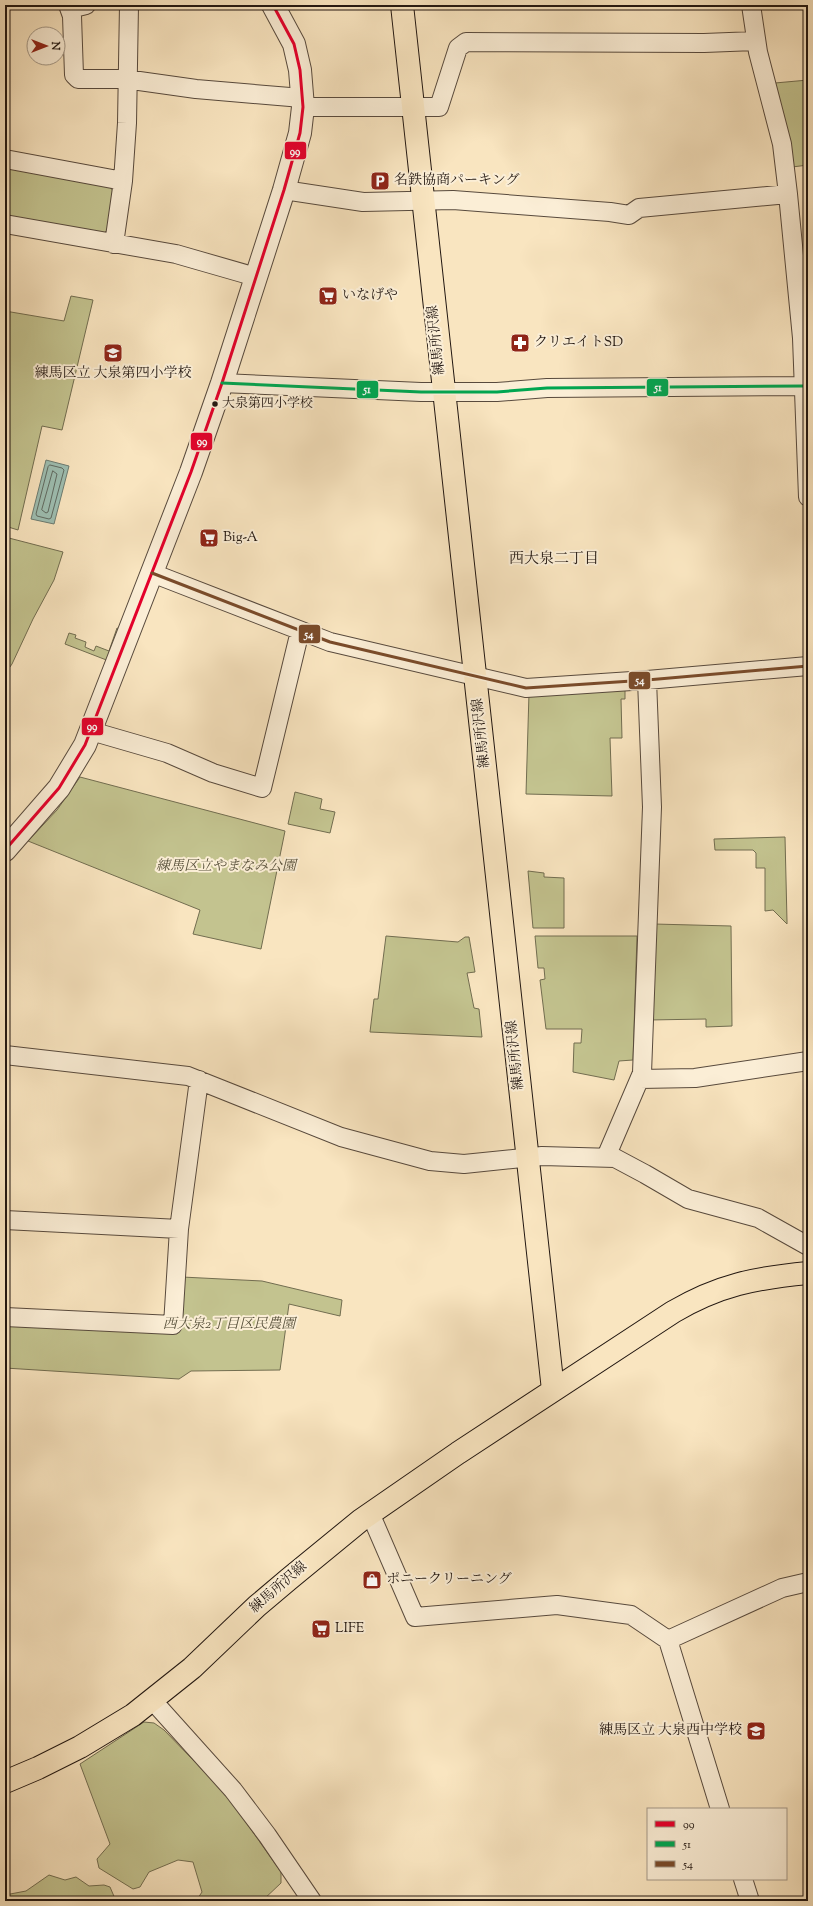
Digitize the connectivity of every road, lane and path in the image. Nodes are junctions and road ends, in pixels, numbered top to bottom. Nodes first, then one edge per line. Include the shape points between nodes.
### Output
1 (129, 5) edge
2 (273, 5) edge
3 (402, 5) edge
4 (751, 5) edge
5 (74, 6) edge
6 (755, 41) junction
7 (129, 80) junction
8 (303, 102) junction
9 (412, 108) junction
10 (5, 159) edge
11 (123, 181) junction
12 (284, 190) junction
13 (788, 194) junction
14 (423, 202) junction
15 (5, 224) edge
16 (114, 244) junction
17 (256, 278) junction
18 (805, 338) edge
19 (222, 383) junction
20 (803, 386) junction
21 (443, 392) junction
22 (808, 496) edge
23 (152, 573) junction
24 (300, 631) junction
25 (808, 666) edge
26 (476, 677) junction
27 (647, 680) junction
28 (91, 731) junction
29 (5, 850) edge
30 (5, 1055) edge
31 (808, 1061) edge
32 (640, 1079) junction
33 (199, 1080) junction
34 (606, 1157) junction
35 (527, 1158) junction
36 (5, 1220) edge
37 (178, 1229) junction
38 (808, 1246) edge
39 (808, 1273) edge
40 (5, 1317) edge
41 (553, 1390) junction
42 (370, 1514) junction
43 (808, 1582) edge
44 (668, 1640) junction
45 (153, 1701) junction
46 (5, 1782) edge
47 (720, 1808) edge
48 (743, 1880) edge
49 (312, 1901) edge
50 (750, 1901) edge

1 - 7 street
2 - 8 street via 294,44
3 - 9 main road, 練馬所沢線
4 - 6 street
5 - 7 street via 74,75
6 - 9 street via 466,42 458,48 440,105
6 - 13 street via 782,144
7 - 8 street
7 - 11 street
8 - 9 street
8 - 12 street via 300,133
9 - 14 main road, 練馬所沢線
10 - 11 street
11 - 16 street
12 - 14 street via 363,202
12 - 17 street
13 - 14 street via 639,208 629,215 453,200
13 - 18 street
14 - 21 main road, 練馬所沢線
15 - 16 street
16 - 17 street via 176,254
17 - 19 street
18 - 20 street
19 - 21 street
19 - 23 street
20 - 21 street via 547,388 504,392
20 - 22 street
21 - 26 main road, 練馬所沢線
23 - 24 street
23 - 28 street
24 - 26 street via 330,642
24 - 28 street via 262,788 213,772 168,753
25 - 27 street
26 - 27 street via 526,688
26 - 35 main road, 練馬所沢線
27 - 32 street via 652,807 651,875
28 - 29 street via 77,761 59,788
30 - 33 street via 188,1076
31 - 32 street via 695,1078
32 - 34 street
33 - 35 street via 341,1137 430,1161 464,1164
33 - 37 street
34 - 35 street
34 - 38 street via 615,1158 688,1199 758,1218
35 - 41 main road, 練馬所沢線
36 - 37 street
37 - 40 street via 173,1326
39 - 41 main road, 練馬所沢線 via 749,1281 709,1293 673,1312
41 - 42 main road, 練馬所沢線
42 - 44 street via 415,1617 560,1605 631,1615
42 - 45 main road, 練馬所沢線 via 263,1601
43 - 44 street via 782,1588
44 - 47 street
45 - 46 main road, 練馬所沢線 via 80,1747
45 - 49 street via 232,1790 267,1835
48 - 50 street

